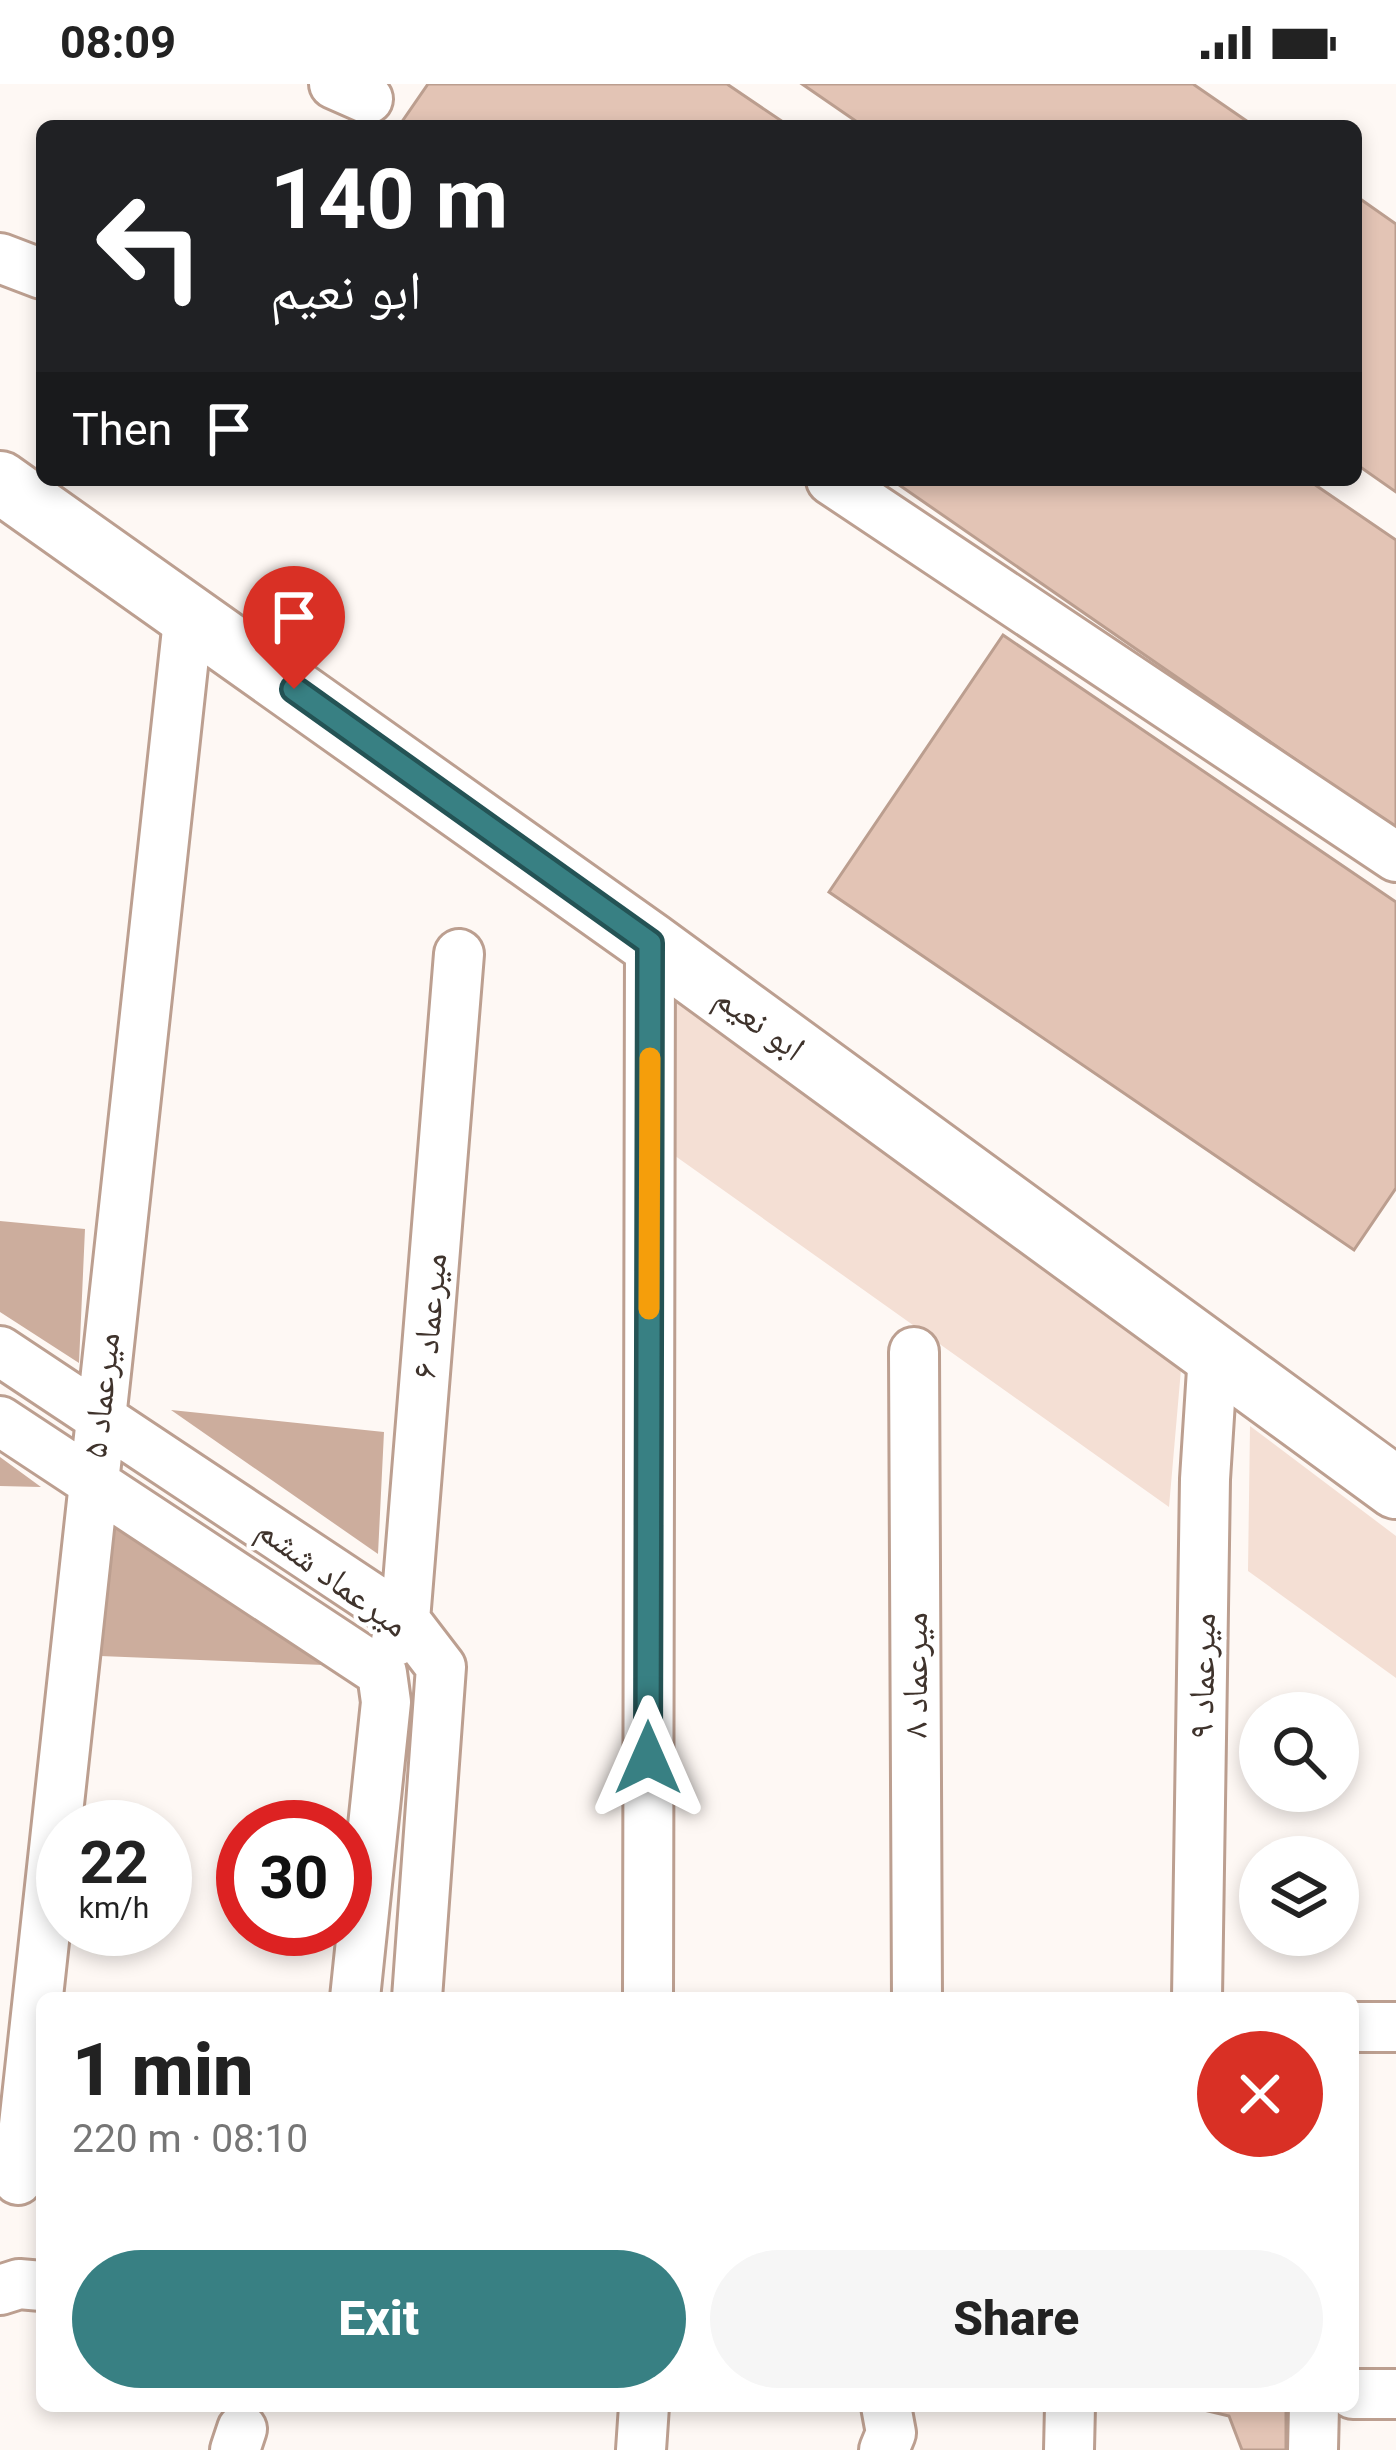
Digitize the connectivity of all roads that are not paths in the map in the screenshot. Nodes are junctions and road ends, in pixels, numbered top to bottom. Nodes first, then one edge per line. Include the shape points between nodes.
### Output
1 (0, 258) edge
2 (36, 272) edge
3 (0, 482) edge
4 (840, 486) edge
5 (189, 611) junction
6 (1396, 857) edge
7 (650, 943) junction
8 (458, 954) dead end
9 (0, 1351) edge
10 (914, 1352) dead end
11 (1213, 1354) junction
12 (99, 1417) junction
13 (0, 1421) edge
14 (92, 1485) junction
15 (1396, 1488) edge
16 (405, 1620) junction
17 (382, 1673) junction
18 (38, 1992) edge
19 (356, 1992) edge
20 (418, 1992) edge
21 (648, 1992) edge
22 (917, 1992) edge
23 (1197, 1992) edge
24 (36, 2011) edge
25 (1359, 2027) edge
26 (1396, 2027) edge
27 (18, 2180) dead end
28 (36, 2285) edge
29 (0, 2290) edge
30 (1359, 2394) edge
31 (1396, 2394) edge
32 (644, 2412) edge
33 (887, 2412) edge
34 (1070, 2412) edge
35 (1314, 2412) edge
36 (641, 2450) edge
37 (884, 2450) edge
38 (1069, 2450) edge
39 (1313, 2450) edge

1 - 2 street
3 - 5 main road, ابو نعیم
4 - 6 street
5 - 7 main road, ابو نعیم
5 - 12 street, میرعماد ۵
7 - 11 main road, ابو نعیم
7 - 21 street
8 - 16 street, میرعماد ۶
9 - 12 street, میرعماد ششم
10 - 22 street, میرعماد ۸
11 - 15 main road, ابو نعیم
11 - 23 street, میرعماد ۹
12 - 14 street, میرعماد ۵
12 - 16 street, میرعماد ششم
13 - 14 street, میرعماد ششم
14 - 17 street, میرعماد ششم
14 - 18 street, میرعماد ۵
16 - 17 street, میرعماد ۶
16 - 20 street, میرعماد ششم via 441,1667
17 - 19 street, میرعماد ششم via 386,1702
24 - 27 street, میرعماد ۵
25 - 26 street
28 - 29 street
30 - 31 street
32 - 36 street
33 - 37 street
34 - 38 street
35 - 39 street

